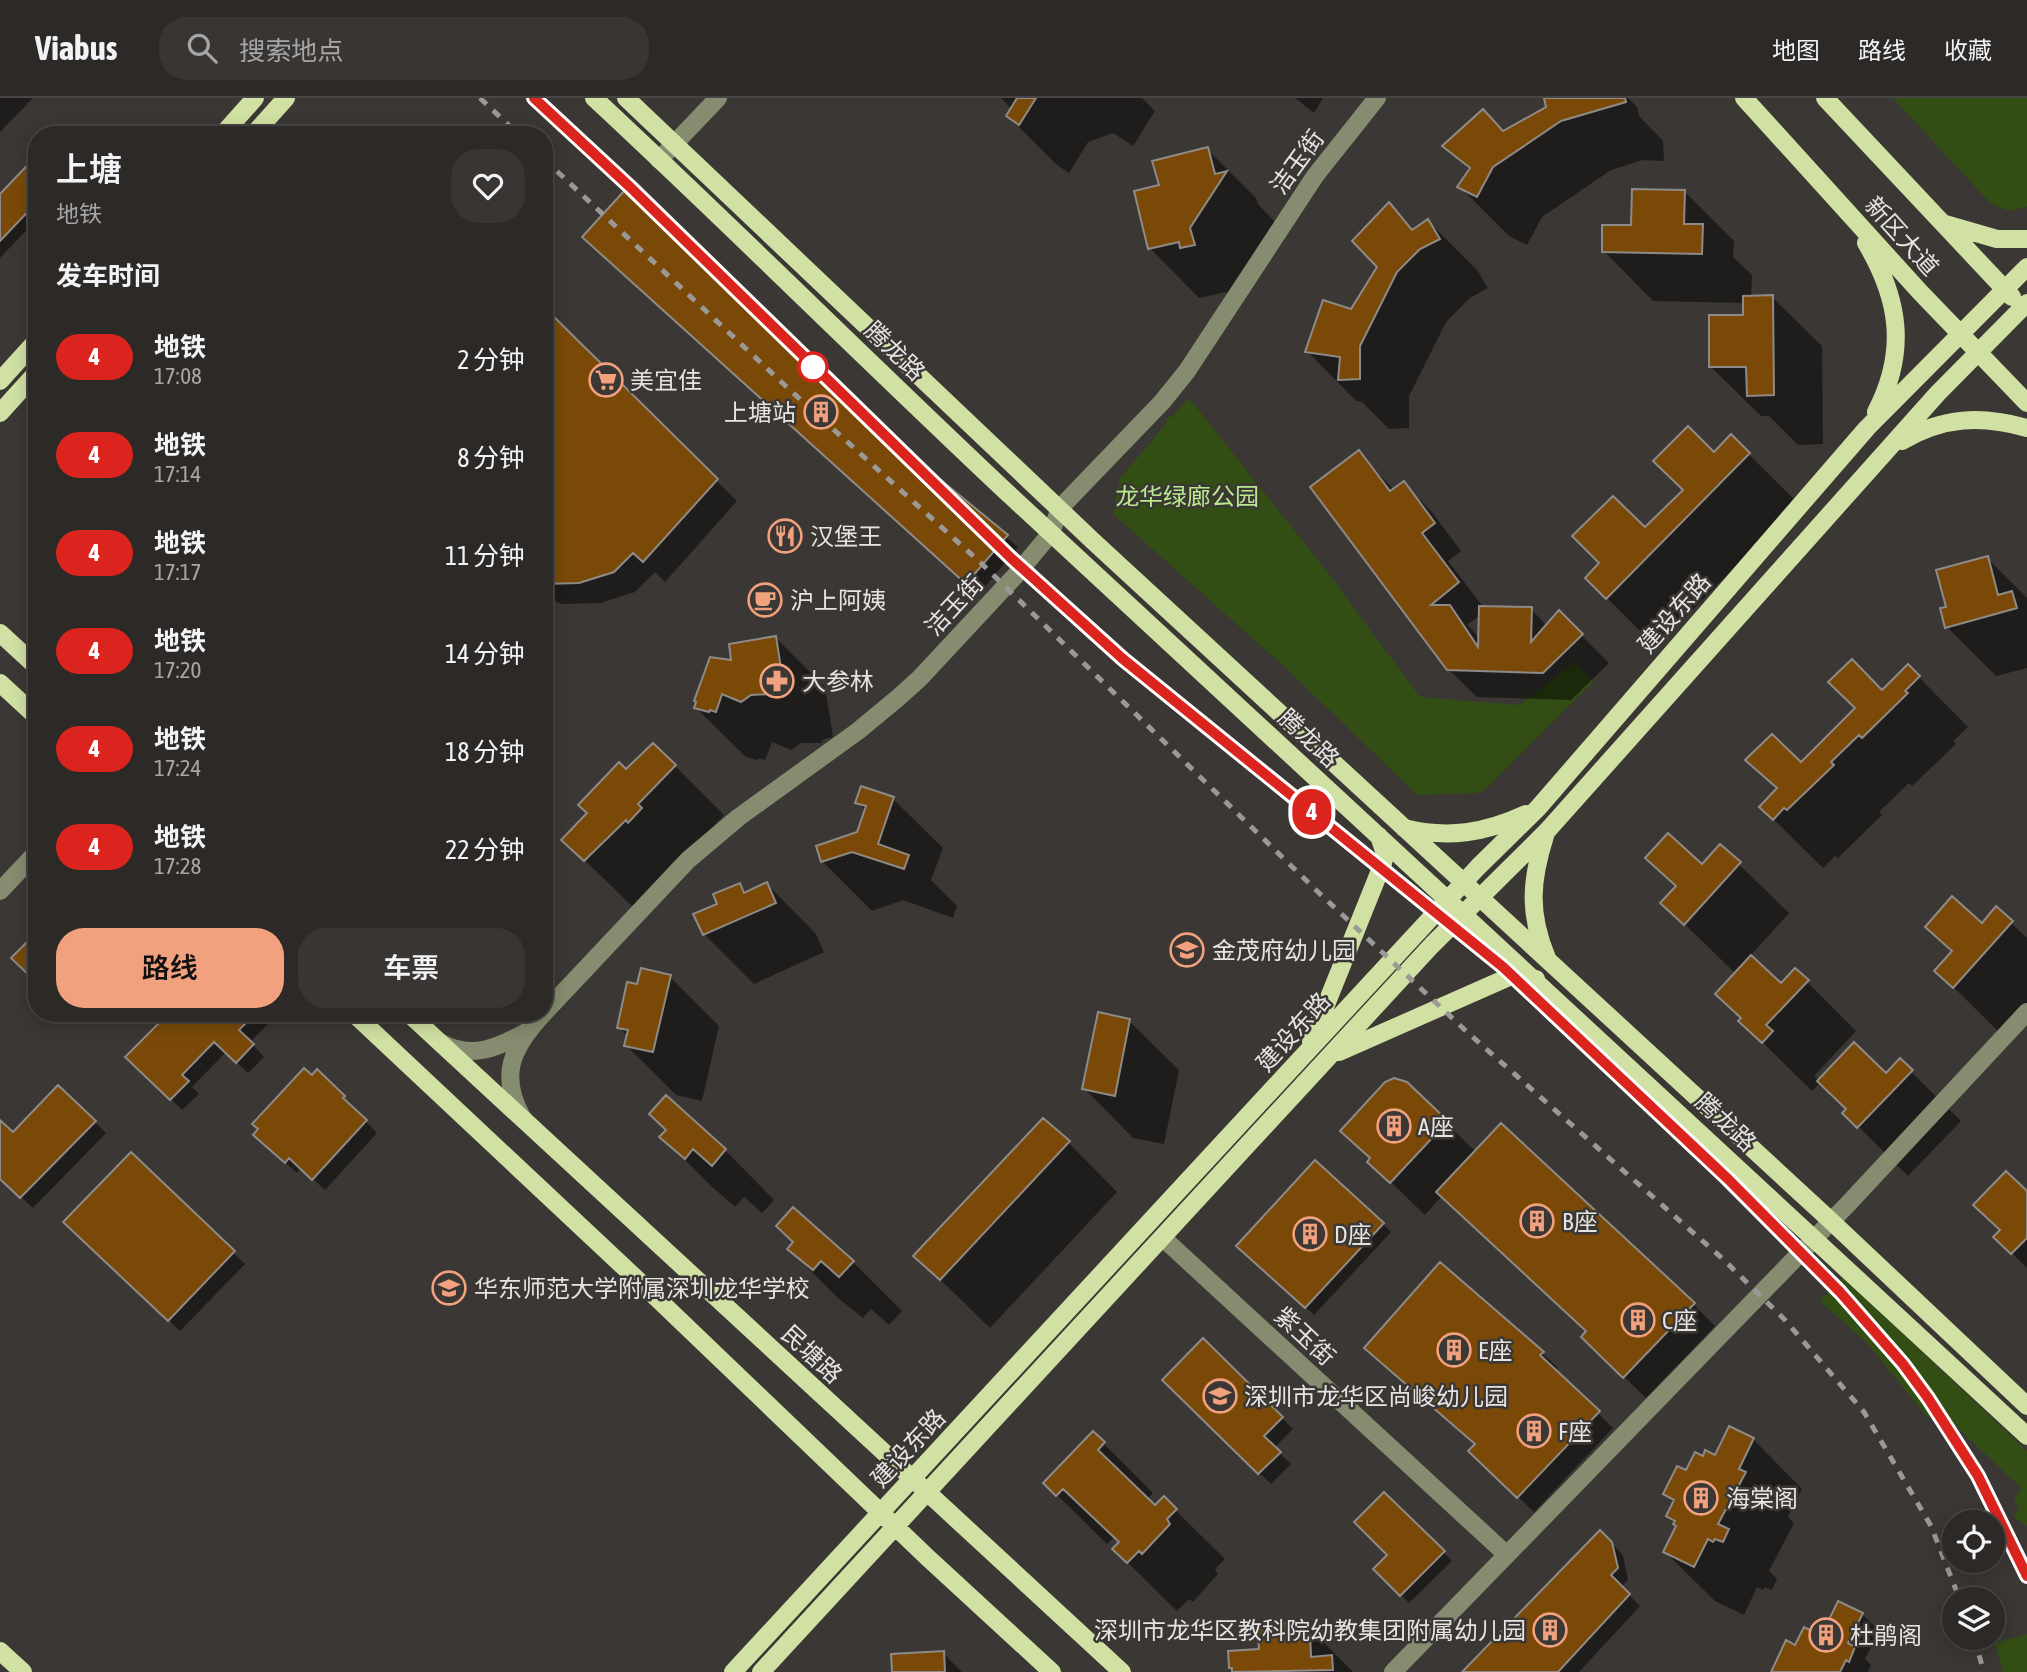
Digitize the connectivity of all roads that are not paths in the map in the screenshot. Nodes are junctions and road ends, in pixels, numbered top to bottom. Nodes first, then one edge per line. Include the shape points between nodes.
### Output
1 (255, 98) edge
2 (286, 98) edge
3 (594, 98) edge
4 (626, 98) edge
5 (718, 98) edge
6 (1377, 98) edge
7 (1744, 98) edge
8 (1825, 98) edge
9 (230, 126) edge
10 (261, 126) edge
11 (674, 144) junction
12 (659, 160) junction
13 (1848, 213) junction
14 (1945, 224) junction
15 (2027, 239) edge
16 (2027, 267) edge
17 (2005, 289) junction
18 (2026, 308) edge
19 (1960, 333) junction
20 (28, 350) edge
21 (1978, 352) junction
22 (0, 381) edge
23 (28, 382) edge
24 (2027, 403) edge
25 (0, 413) edge
26 (1867, 428) junction
27 (2027, 428) edge
28 (1887, 450) junction
29 (1060, 508) junction
30 (1051, 533) junction
31 (0, 633) edge
32 (28, 659) edge
33 (0, 683) edge
34 (28, 709) edge
35 (1538, 808) junction
36 (1401, 827) junction
37 (1547, 831) junction
38 (1379, 836) junction
39 (28, 861) edge
40 (1463, 883) junction
41 (0, 891) edge
42 (1479, 898) junction
43 (1447, 900) junction
44 (1463, 914) junction
45 (1548, 961) junction
46 (1536, 979) junction
47 (553, 1003) edge
48 (2027, 1012) edge
49 (364, 1022) edge
50 (418, 1022) edge
51 (535, 1022) edge
52 (526, 1032) junction
53 (436, 1039) junction
54 (1306, 1055) junction
55 (1333, 1055) junction
56 (525, 1124) junction
57 (1831, 1221) junction
58 (1163, 1238) junction
59 (1815, 1238) junction
60 (2027, 1406) edge
61 (2027, 1436) edge
62 (912, 1479) junction
63 (927, 1493) junction
64 (881, 1512) junction
65 (896, 1527) junction
66 (1507, 1555) junction
67 (0, 1651) edge
68 (23, 1672) edge
69 (733, 1672) edge
70 (761, 1672) edge
71 (1052, 1672) edge
72 (1122, 1672) edge
73 (1394, 1672) edge

1 - 9 main road
2 - 10 main road
3 - 12 main road, 腾龙路
4 - 11 main road, 腾龙路
5 - 11 street
6 - 29 street, 洁玉街 via 1315,176 1188,372
7 - 13 main road, 新区大道
8 - 14 main road, 新区大道
11 - 12 street
11 - 29 main road, 腾龙路
12 - 30 main road, 腾龙路
13 - 19 main road, 新区大道
13 - 26 main road via 1882,274 1896,329 1891,376
14 - 15 main road via 1997,239
14 - 17 main road, 新区大道
16 - 17 main road, 建设东路
17 - 18 main road, 新区大道
17 - 19 main road, 建设东路
18 - 21 main road, 建设东路
19 - 21 main road, 新区大道
19 - 26 main road, 建设东路
20 - 22 main road
21 - 24 main road, 新区大道
21 - 28 main road, 建设东路
23 - 25 main road
26 - 35 main road, 建设东路
27 - 28 main road via 1955,421 1920,431
28 - 37 main road, 建设东路
29 - 30 street, 洁玉街
29 - 36 main road, 腾龙路
30 - 38 main road, 腾龙路
30 - 47 street, 洁玉街 via 920,678 858,731 712,838
31 - 32 main road
33 - 34 main road
35 - 36 main road via 1467,832 1435,835
35 - 40 main road, 建设东路
36 - 40 main road, 腾龙路
37 - 42 main road, 建设东路
37 - 45 main road via 1535,871 1533,911
38 - 43 main road, 腾龙路
38 - 54 main road via 1383,863
39 - 41 street
40 - 42 main road, 腾龙路
40 - 43 main road, 建设东路
42 - 44 main road, 建设东路
42 - 45 main road, 腾龙路
43 - 44 main road, 腾龙路
43 - 54 main road, 建设东路
44 - 46 main road, 腾龙路
44 - 55 main road, 建设东路
45 - 57 main road, 腾龙路
46 - 55 main road via 1509,977
46 - 59 main road, 腾龙路
48 - 57 street
49 - 64 main road
50 - 53 main road, 民塘路
51 - 52 street, 洁玉街
52 - 53 street via 494,1048 471,1052
52 - 56 street via 510,1065 512,1097
53 - 56 main road, 民塘路
54 - 62 main road, 建设东路
55 - 58 main road, 建设东路
56 - 62 main road, 民塘路
57 - 59 street
57 - 60 main road, 腾龙路
58 - 63 main road, 建设东路
58 - 66 street, 紫玉街
59 - 61 main road, 腾龙路
59 - 66 street
62 - 63 main road, 民塘路
62 - 64 main road, 建设东路
63 - 65 main road, 建设东路
63 - 72 main road, 民塘路
64 - 65 main road
64 - 69 main road, 建设东路
65 - 70 main road, 建设东路
65 - 71 main road
66 - 73 street
67 - 68 main road

